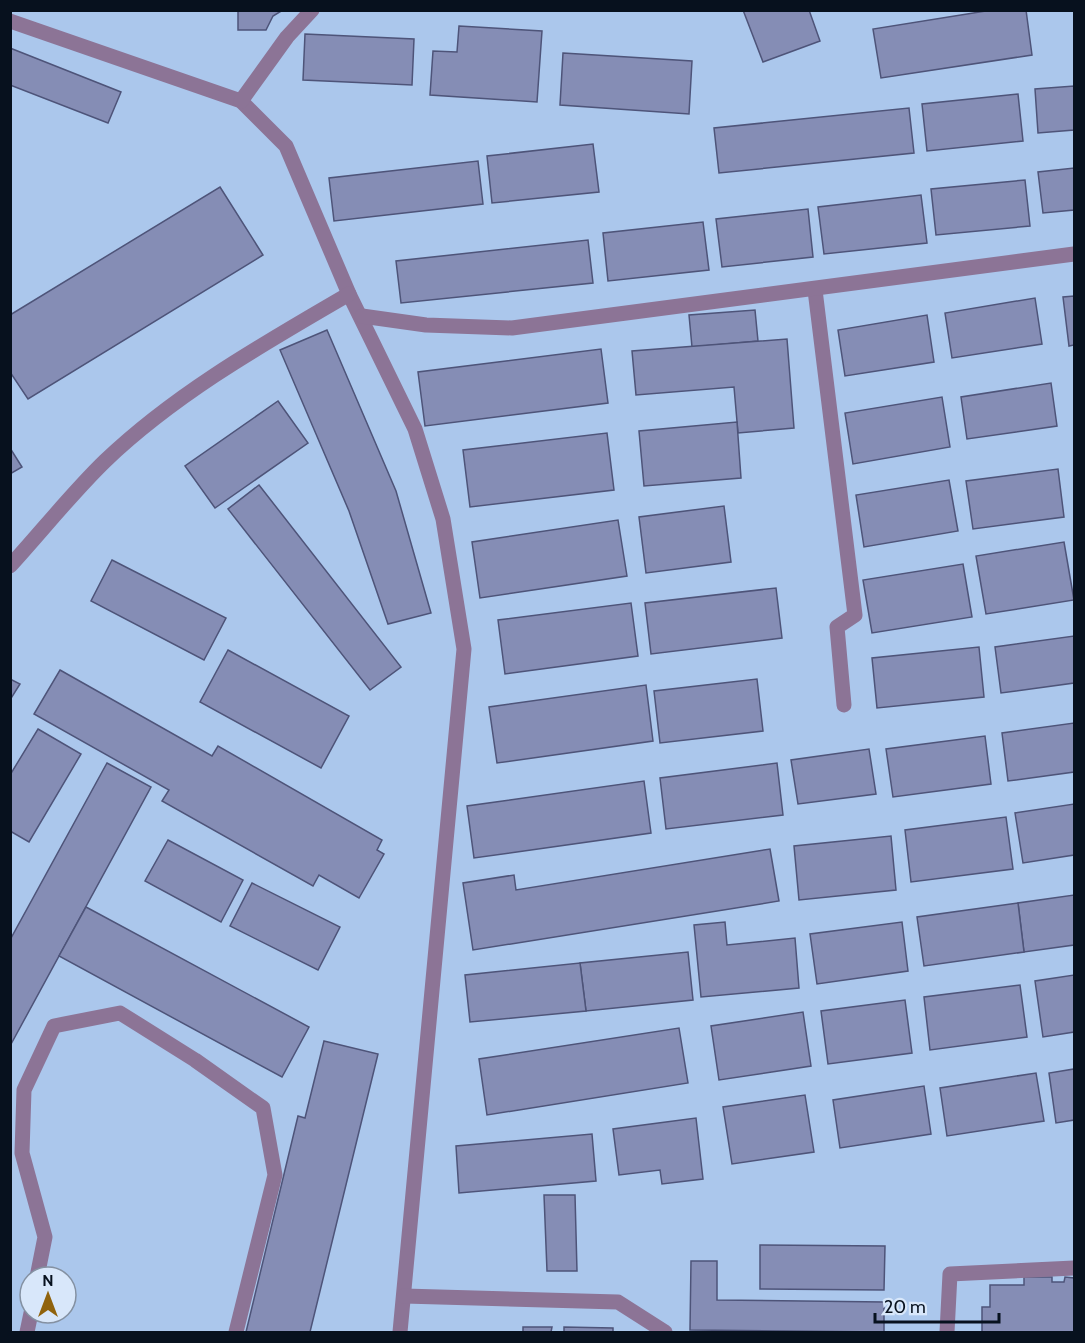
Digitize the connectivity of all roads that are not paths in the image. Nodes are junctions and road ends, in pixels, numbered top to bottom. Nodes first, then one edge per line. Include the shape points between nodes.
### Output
1 (312, 10) edge
2 (10, 21) edge
3 (241, 101) junction
4 (1074, 255) edge
5 (816, 290) junction
6 (349, 294) junction
7 (362, 316) junction
8 (10, 566) edge
9 (844, 705) dead end
10 (39, 1265) edge
11 (1074, 1268) edge
12 (404, 1296) junction
13 (237, 1332) edge
14 (400, 1332) edge
15 (665, 1332) edge
16 (947, 1332) edge

1 - 3 street via 287,37
2 - 3 street
3 - 6 street via 286,146
4 - 5 street
5 - 7 street via 512,328 426,325
5 - 9 street via 855,615 837,627
6 - 7 street
6 - 8 street via 273,338 171,407 105,461
7 - 12 street via 415,429 443,519 464,649
10 - 13 street via 45,1237 22,1153 24,1090 54,1026 120,1013 263,1108 275,1175
11 - 16 street via 950,1274
12 - 14 street
12 - 15 street via 618,1302

